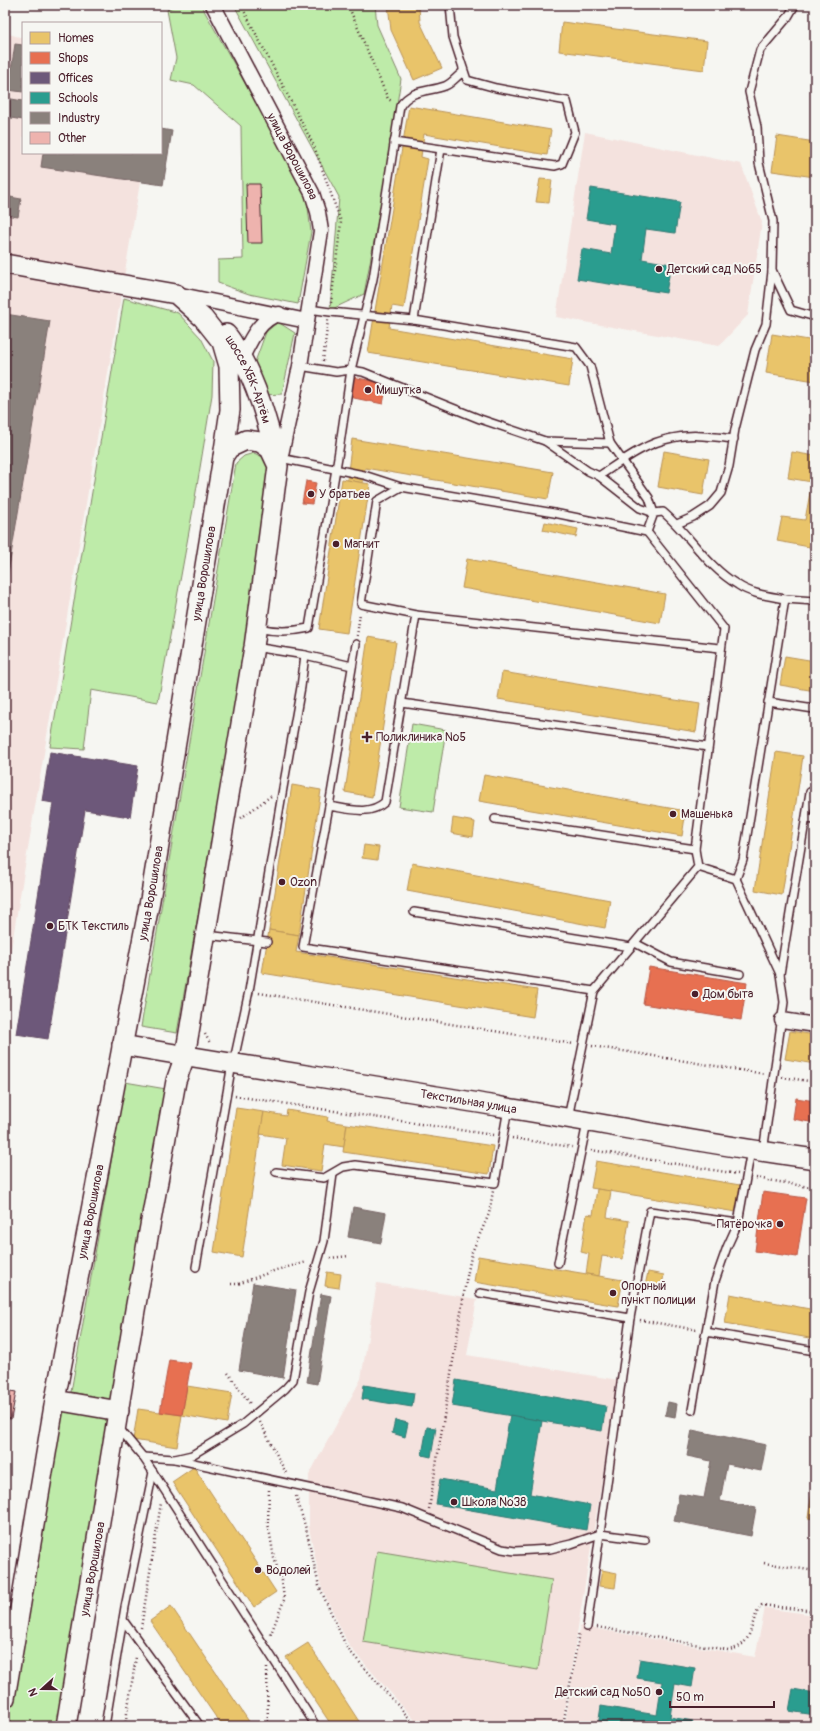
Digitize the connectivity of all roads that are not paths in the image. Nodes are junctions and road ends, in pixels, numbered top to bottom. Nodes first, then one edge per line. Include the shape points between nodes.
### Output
1 (213, 5) edge
2 (450, 5) edge
3 (795, 5) edge
4 (463, 69) junction
5 (394, 142) junction
6 (441, 149) junction
7 (5, 264) edge
8 (772, 270) junction
9 (176, 294) junction
10 (278, 314) junction
11 (365, 314) junction
12 (308, 315) junction
13 (815, 316) edge
14 (414, 320) junction
15 (236, 362) junction
16 (300, 366) junction
17 (351, 370) junction
18 (734, 439) junction
19 (545, 441) junction
20 (610, 443) junction
21 (223, 457) junction
22 (622, 460) junction
23 (279, 462) junction
24 (336, 470) junction
25 (599, 476) junction
26 (401, 487) junction
27 (654, 513) junction
28 (677, 524) junction
29 (647, 532) junction
30 (785, 599) junction
31 (815, 601) edge
32 (416, 615) junction
33 (256, 628) junction
34 (356, 644) road end
35 (254, 647) junction
36 (720, 648) junction
37 (305, 655) junction
38 (352, 666) junction
39 (768, 702) junction
40 (402, 703) junction
41 (814, 709) dead end
42 (708, 747) junction
43 (810, 792) dead end
44 (329, 806) junction
45 (495, 819) dead end
46 (806, 819) junction
47 (815, 820) edge
48 (695, 849) junction
49 (698, 867) junction
50 (736, 879) junction
51 (414, 912) dead end
52 (206, 934) junction
53 (258, 941) junction
54 (267, 942) dead end
55 (633, 945) junction
56 (740, 974) dead end
57 (780, 974) junction
58 (594, 991) junction
59 (782, 1020) junction
60 (815, 1025) edge
61 (122, 1045) junction
62 (185, 1056) junction
63 (232, 1064) junction
64 (508, 1108) junction
65 (568, 1118) junction
66 (588, 1121) junction
67 (757, 1151) junction
68 (815, 1159) edge
69 (276, 1172) dead end
70 (333, 1174) junction
71 (738, 1223) junction
72 (558, 1263) dead end
73 (196, 1267) dead end
74 (480, 1293) dead end
75 (630, 1318) junction
76 (706, 1332) junction
77 (815, 1351) edge
78 (55, 1400) junction
79 (692, 1410) dead end
80 (118, 1419) junction
81 (143, 1457) junction
82 (175, 1459) junction
83 (153, 1472) junction
84 (600, 1534) junction
85 (645, 1540) dead end
86 (123, 1620) junction
87 (587, 1626) road end
88 (5, 1698) edge
89 (66, 1726) edge
90 (105, 1726) edge
91 (200, 1726) edge
92 (316, 1726) edge

1 - 12 street, улица Ворошилова via 312,193 318,212 321,231
2 - 4 lane via 453,37
3 - 8 lane via 760,50 749,92 756,127 759,164 773,220
4 - 5 lane via 463,72 447,85 404,98 400,106
4 - 6 lane via 467,80 567,102 575,132 562,164 555,166
5 - 6 lane
5 - 11 lane via 373,279
6 - 14 lane
7 - 9 main road
8 - 13 lane via 791,310
8 - 18 lane via 766,324 755,350
9 - 10 street
9 - 15 main road, шоссе ХБК-Артём via 203,318
10 - 12 street
10 - 15 street via 260,325
11 - 12 lane via 330,312
11 - 14 lane
11 - 17 lane
12 - 16 street, улица Ворошилова
14 - 20 lane via 576,347 590,366
15 - 21 main road, шоссе ХБК-Артём
15 - 23 main road, шоссе ХБК-Артём via 252,381
16 - 17 lane via 336,372
16 - 23 street, улица Ворошилова
17 - 19 lane via 363,372 480,419
17 - 24 lane
18 - 22 lane via 704,435 672,438 642,448
18 - 28 lane via 721,493 710,506
19 - 20 lane
19 - 25 lane via 588,472
20 - 22 lane
21 - 23 main road via 229,448 246,440 260,442 270,449
21 - 61 main road, улица Ворошилова via 150,900
22 - 25 lane
22 - 27 lane via 649,498
23 - 24 lane
23 - 33 main road, улица Ворошилова
24 - 26 lane via 364,475
24 - 33 lane via 309,628 294,632
25 - 27 lane via 640,508
26 - 29 lane via 554,512
26 - 32 lane via 377,501 361,604
27 - 28 lane via 663,512
27 - 29 lane
28 - 30 lane via 712,564 738,585
29 - 36 lane via 724,629
30 - 31 lane
30 - 39 lane
32 - 36 lane
32 - 40 lane
33 - 35 main road, улица Ворошилова
34 - 38 lane
35 - 37 lane
35 - 52 main road, улица Ворошилова
36 - 42 lane
37 - 38 lane
37 - 53 lane via 302,687
38 - 44 lane
39 - 41 lane
39 - 50 lane via 743,860
40 - 42 lane
40 - 44 lane via 385,802 378,808 365,811
42 - 48 lane
43 - 46 lane
44 - 58 lane via 300,947
45 - 48 lane
46 - 47 lane
46 - 57 lane
48 - 49 lane
49 - 50 lane
49 - 55 lane
50 - 57 lane
51 - 55 lane
52 - 53 lane
52 - 62 main road, улица Ворошилова
53 - 54 lane
53 - 63 lane
55 - 56 lane via 671,962
55 - 58 lane
57 - 59 lane via 784,1002
58 - 65 lane
59 - 60 street
59 - 67 lane via 774,1075
61 - 62 main road, Текстильная улица
61 - 78 main road, улица Ворошилова
62 - 63 main road, Текстильная улица
62 - 80 main road, улица Ворошилова via 176,1081
63 - 64 main road, Текстильная улица
63 - 73 lane
64 - 65 main road, Текстильная улица
64 - 70 lane via 495,1183 354,1165 343,1167
65 - 66 main road, Текстильная улица
66 - 67 main road, Текстильная улица
66 - 72 lane
67 - 68 main road, Текстильная улица
67 - 71 lane via 746,1176
69 - 70 lane via 324,1178
70 - 82 lane via 324,1241 309,1292 293,1380 286,1389 243,1424 192,1455
71 - 75 lane via 650,1211
71 - 76 lane via 715,1281
74 - 75 lane
75 - 84 lane
76 - 77 lane
76 - 79 lane
78 - 80 main road
78 - 88 main road, улица Ворошилова
80 - 81 lane
80 - 89 main road, улица Ворошилова
81 - 82 lane
81 - 83 lane
82 - 84 lane via 402,1508 502,1549 550,1549
83 - 86 lane
83 - 92 lane
84 - 85 lane
84 - 87 lane
86 - 90 lane
86 - 91 lane

